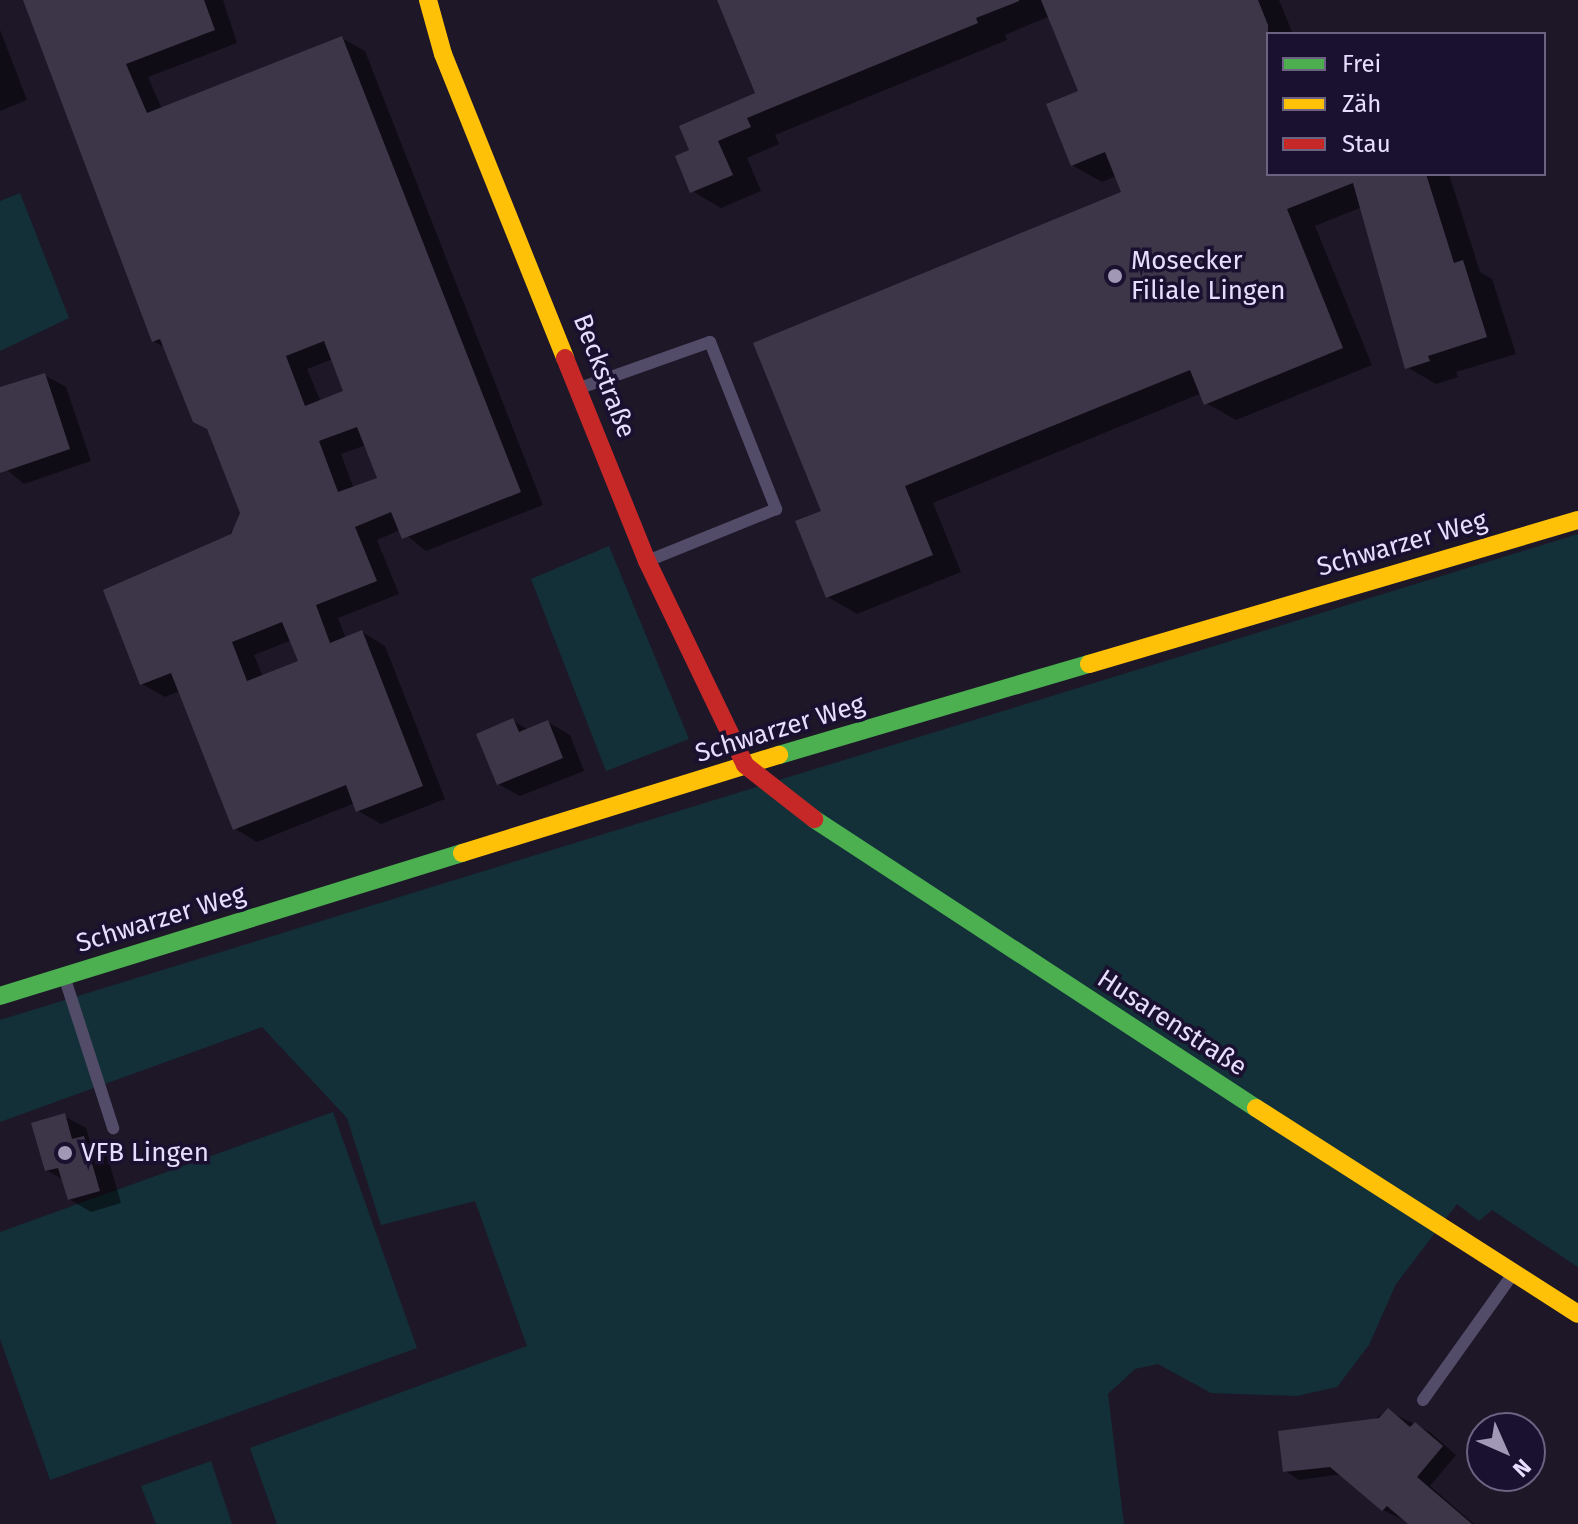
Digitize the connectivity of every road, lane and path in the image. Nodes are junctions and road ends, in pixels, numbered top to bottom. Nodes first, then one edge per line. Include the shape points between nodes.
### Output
1 (428, 0) edge
2 (580, 388) junction
3 (1578, 520) edge
4 (647, 561) junction
5 (745, 765) junction
6 (64, 976) junction
7 (0, 996) edge
8 (113, 1128) dead end
9 (1514, 1272) junction
10 (1578, 1314) edge
11 (1423, 1400) dead end

1 - 2 street, Beckstraße via 443,54
2 - 4 street, Beckstraße
2 - 4 lane via 710,342 776,509
3 - 5 street, Schwarzer Weg
4 - 5 street, Beckstraße
5 - 6 street, Schwarzer Weg
5 - 9 street, Husarenstraße via 772,791 1058,981
6 - 7 street, Schwarzer Weg
6 - 8 lane
9 - 10 street, Husarenstraße
9 - 11 lane

